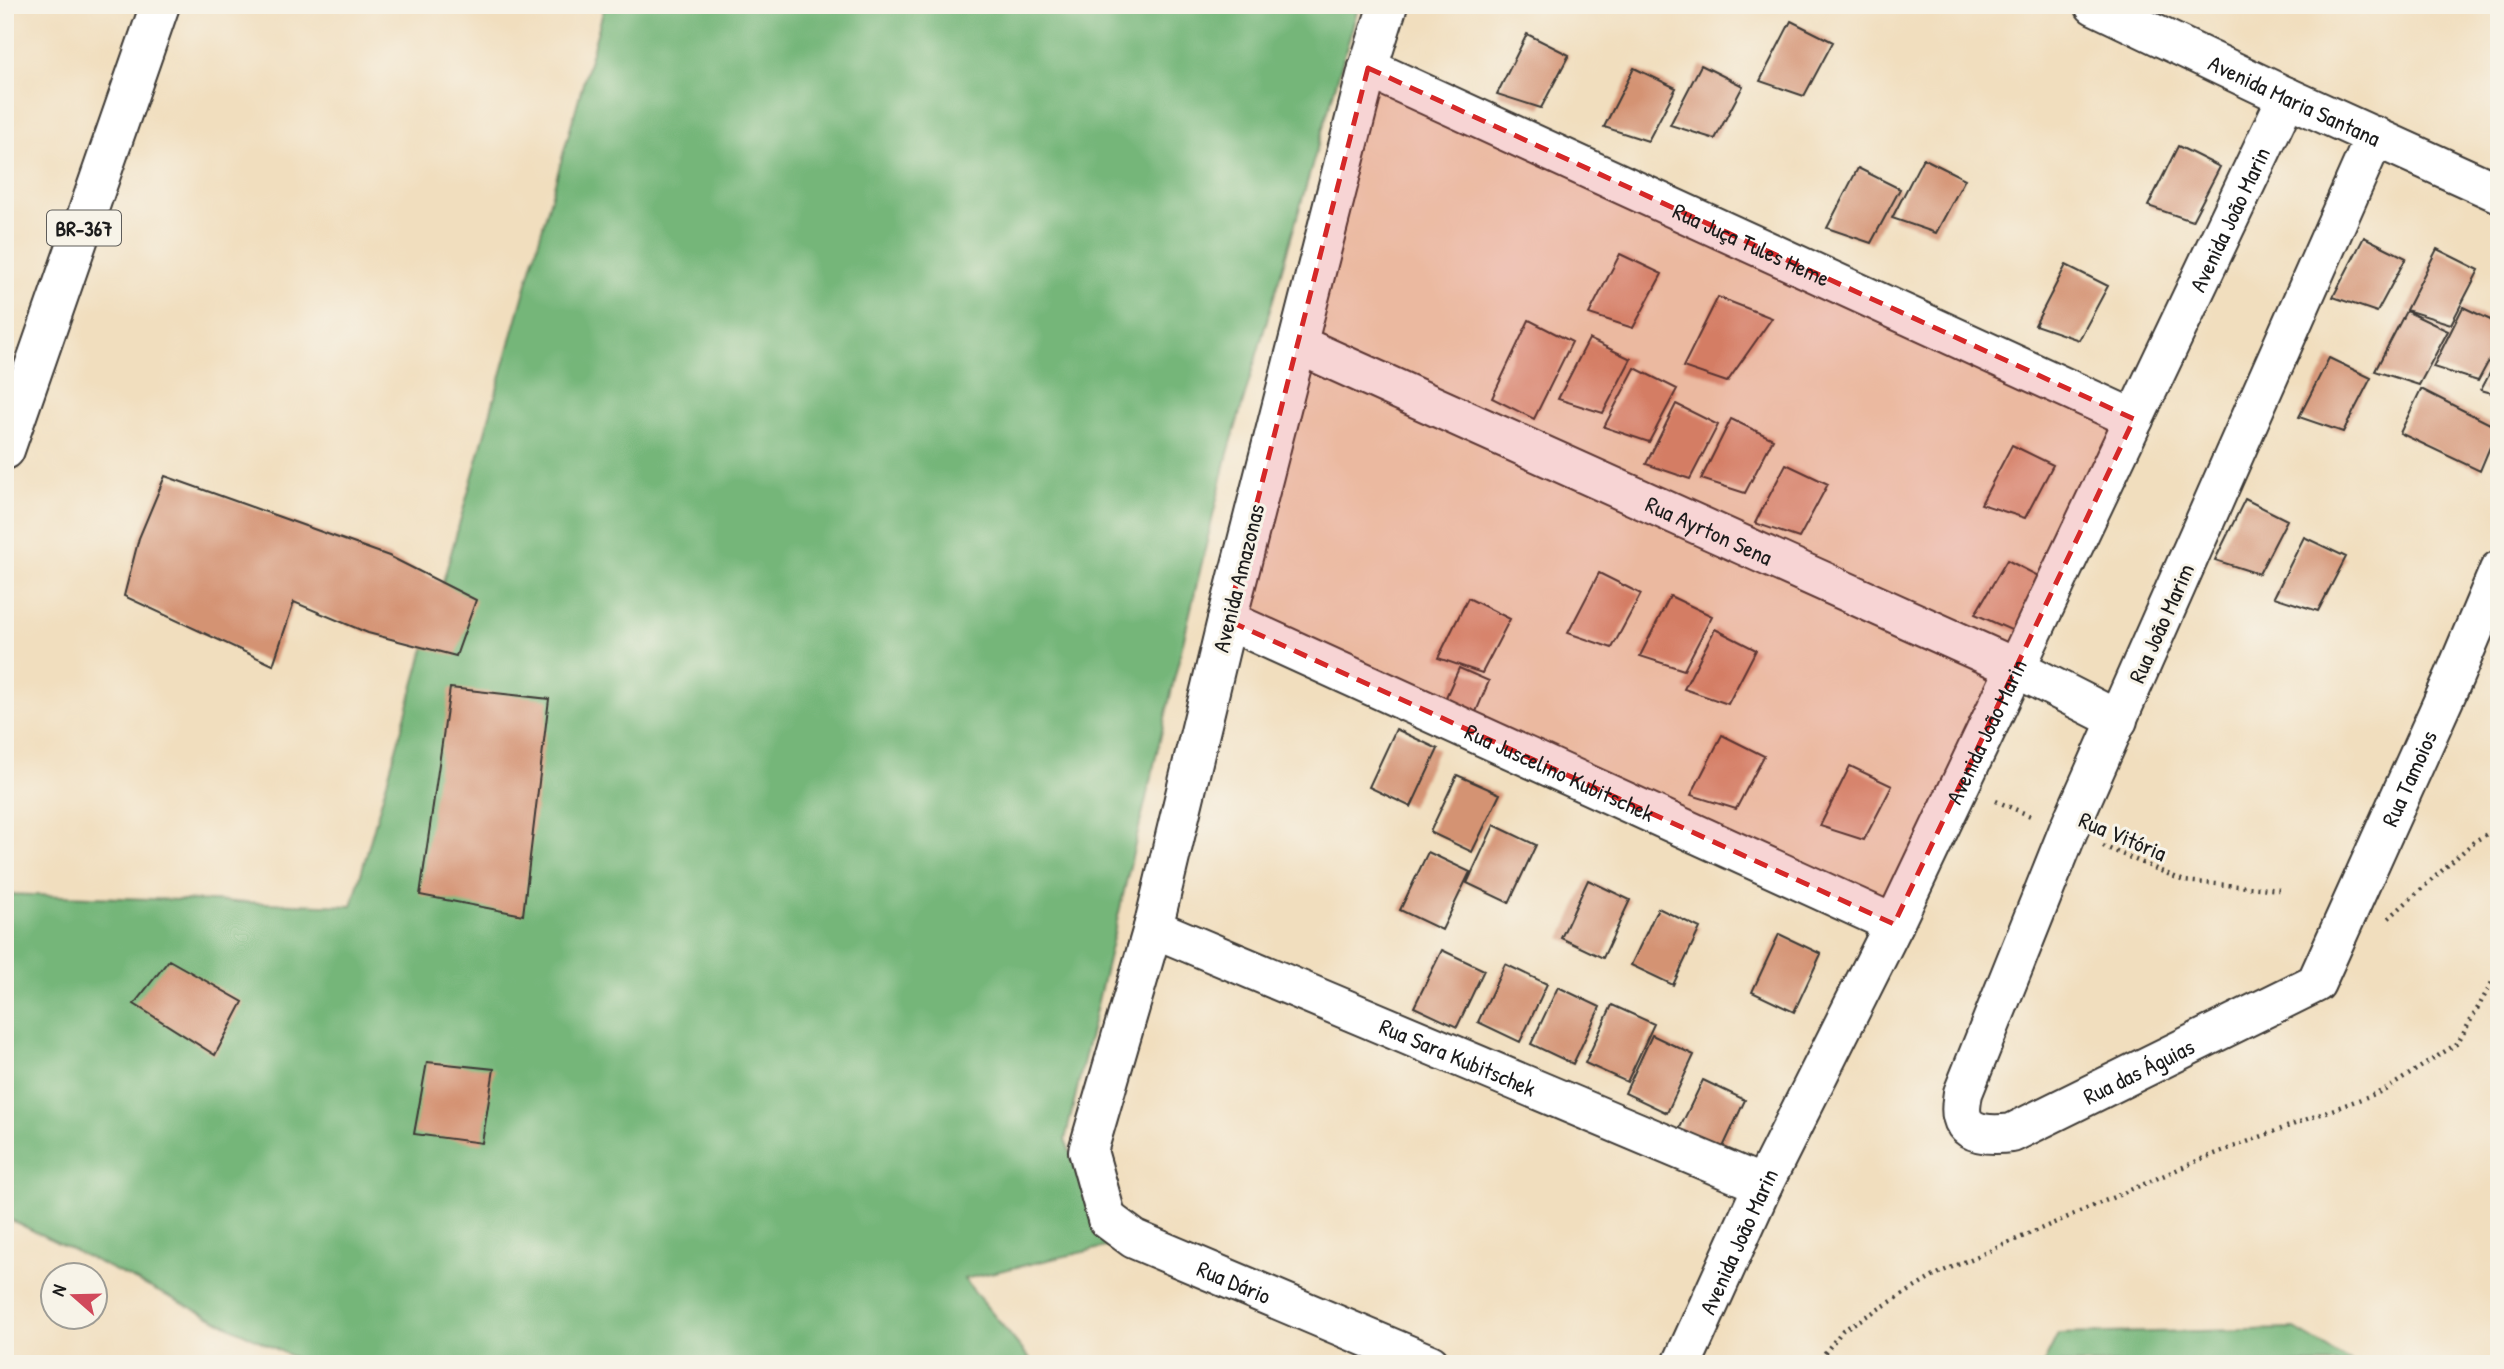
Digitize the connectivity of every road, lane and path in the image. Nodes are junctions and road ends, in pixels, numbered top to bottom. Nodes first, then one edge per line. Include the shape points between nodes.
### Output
1 (160, 5) edge
2 (1388, 5) edge
3 (2094, 5) edge
4 (1368, 68) junction
5 (2287, 97) junction
6 (2375, 136) junction
7 (2499, 192) edge
8 (1299, 345) junction
9 (2134, 419) junction
10 (5, 450) edge
11 (2499, 570) edge
12 (1227, 621) junction
13 (2016, 668) junction
14 (2118, 720) junction
15 (1960, 786) junction
16 (2499, 827) edge
17 (2068, 831) junction
18 (2280, 890) dead end
19 (2386, 921) dead end
20 (1894, 924) junction
21 (1153, 928) junction
22 (2499, 970) edge
23 (2316, 983) joint
24 (1961, 1115) joint
25 (1088, 1152) joint
26 (1763, 1185) junction
27 (1430, 1364) edge
28 (1682, 1364) edge
29 (1816, 1364) edge

1 - 10 street, BR-367
2 - 4 street, Avenida Amazonas
3 - 5 street, Avenida Maria Santana
4 - 8 street, Avenida Amazonas
4 - 9 street, Rua Juça Tules Heme
5 - 6 street, Avenida Maria Santana
5 - 9 street, Avenida João Marin
6 - 7 street, Avenida Maria Santana
6 - 14 street, Rua João Marim
8 - 12 street, Avenida Amazonas
8 - 13 street, Rua Ayrton Sena
9 - 13 street, Avenida João Marin
11 - 23 street, Rua Tamoios
12 - 20 street, Rua Juscelino Kubitschek
12 - 21 street, Avenida Amazonas
13 - 14 street, Rua Ayrton Sena
13 - 15 street, Avenida João Marin
14 - 17 street, Rua João Marim
15 - 17 path, Rua Vitória
15 - 20 street, Avenida João Marin
16 - 19 path via 2476,841
17 - 18 path, Rua Vitória via 2184,881
17 - 24 street, Rua João Marim via 1963,1093
20 - 26 street, Avenida João Marin
21 - 25 street, Avenida Amazonas
21 - 26 street, Rua Sara Kubitschek
22 - 29 path via 2458,1043 2385,1090 2204,1158 1941,1272 1843,1329
23 - 24 street, Rua das Águias via 2012,1133 1989,1135 1974,1130
25 - 27 street, Rua Dário via 1107,1219 1134,1239
26 - 28 street, Avenida João Marin

